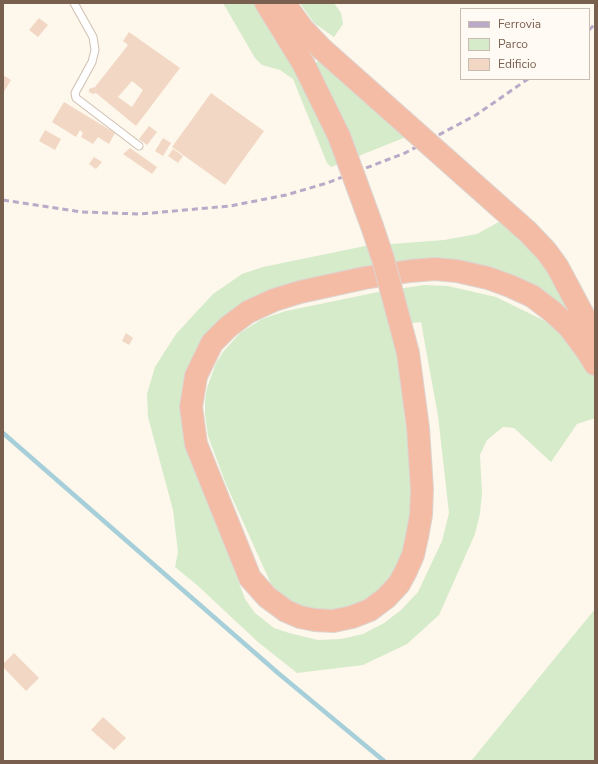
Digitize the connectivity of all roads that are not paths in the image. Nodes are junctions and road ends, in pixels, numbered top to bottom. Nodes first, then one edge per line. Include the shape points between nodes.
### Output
1 (74, 3) edge
2 (266, 3) edge
3 (284, 3) edge
4 (139, 146) dead end
5 (595, 338) edge
6 (595, 364) edge

1 - 4 lane via 93,37 95,50 76,98
2 - 6 highway, bridge via 303,63 339,136 383,259 408,353 418,428 422,489 421,515 413,555 399,584 370,610 333,621 315,620 286,611 267,597 250,578 196,444 191,407 196,376 212,343 248,312 300,292 364,278 410,270 457,271 488,278 532,296 569,327
3 - 5 highway, bridge via 302,28 322,49 528,232 546,251 557,266

